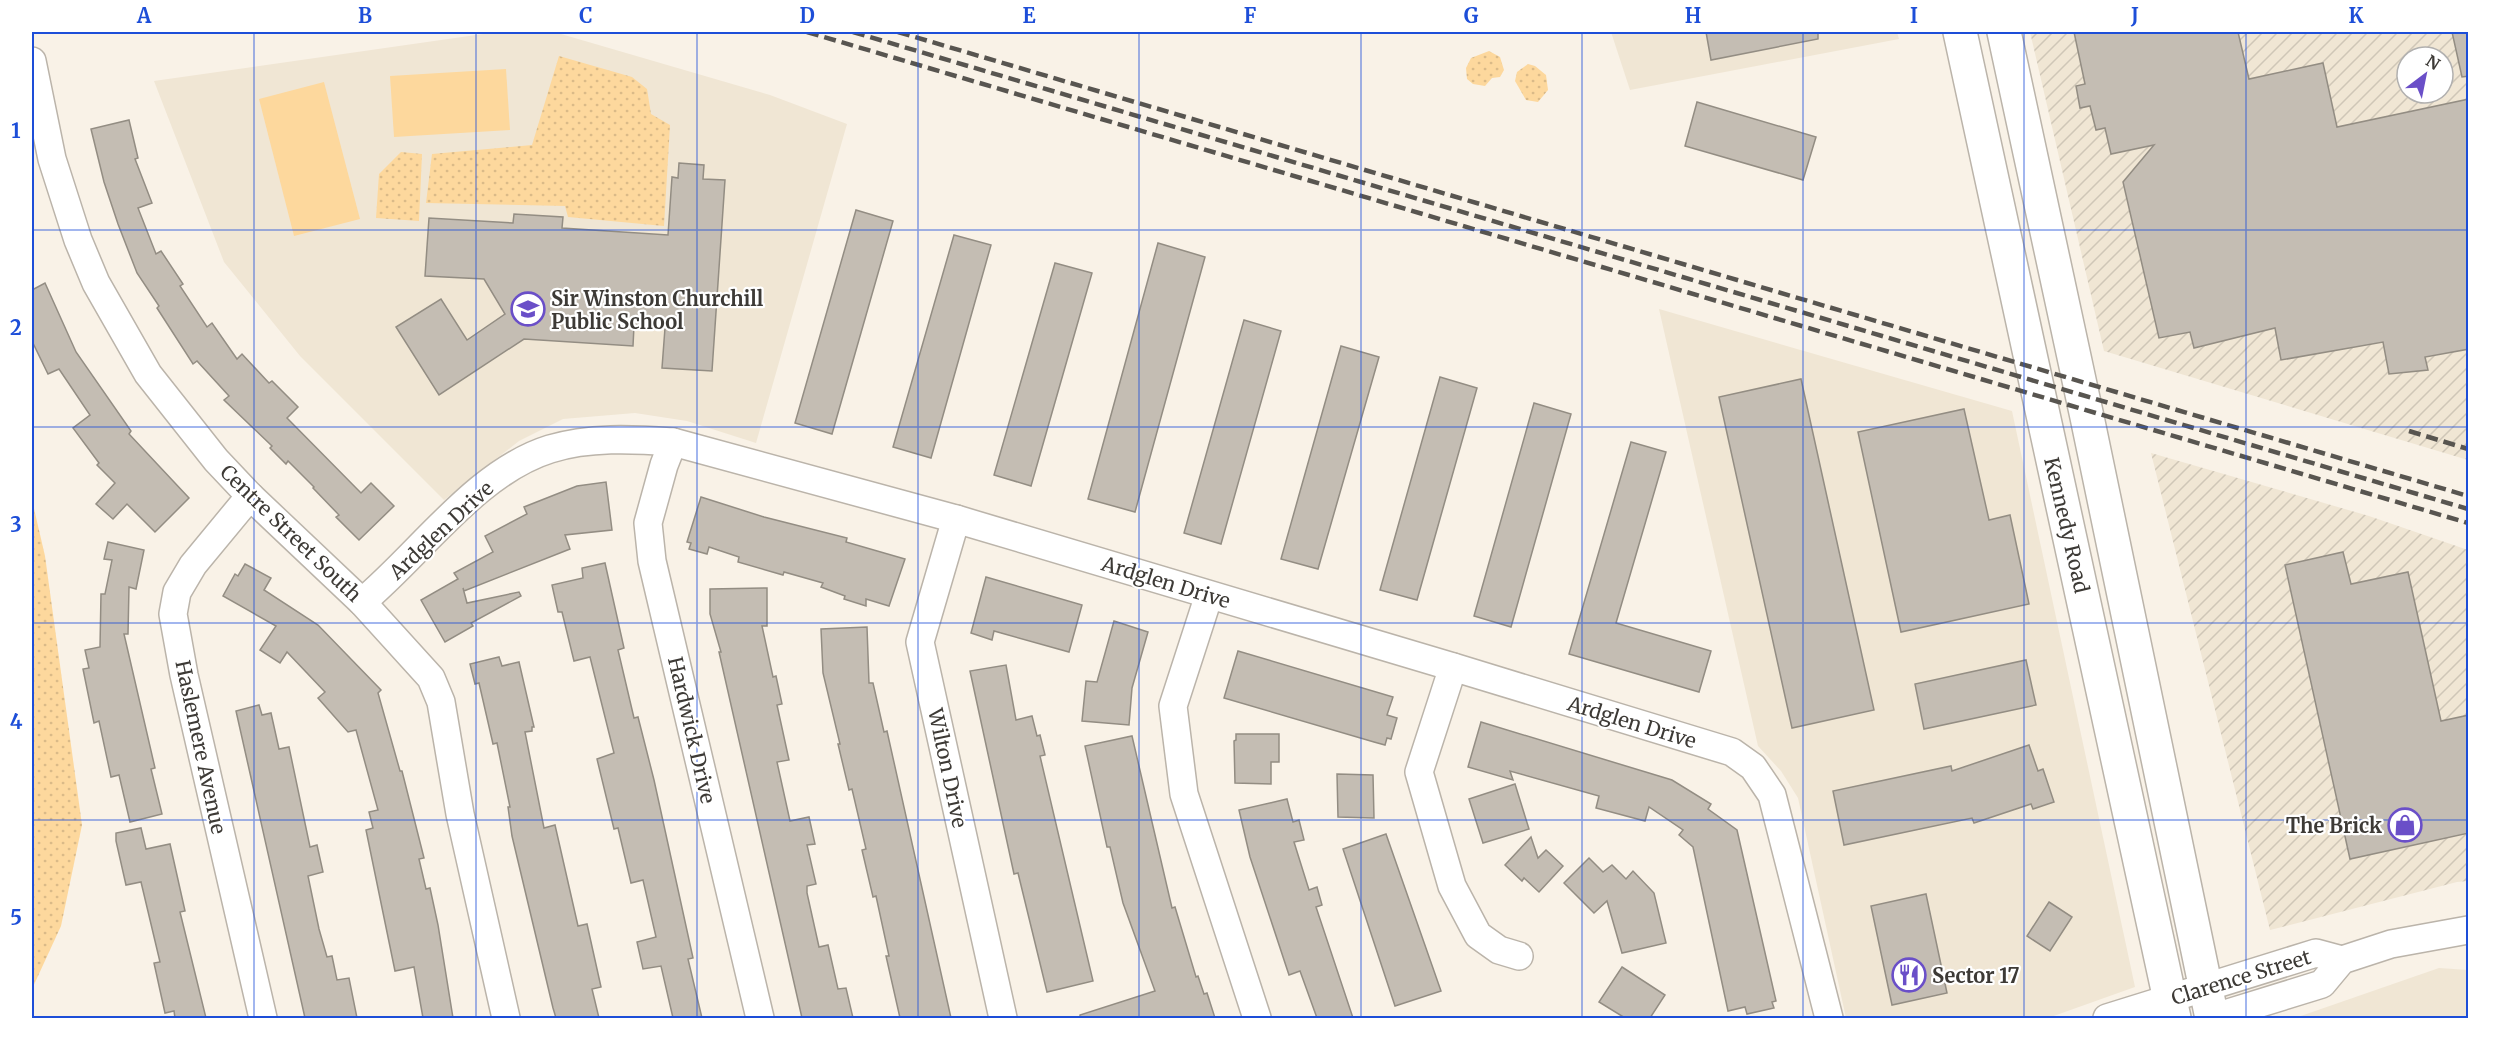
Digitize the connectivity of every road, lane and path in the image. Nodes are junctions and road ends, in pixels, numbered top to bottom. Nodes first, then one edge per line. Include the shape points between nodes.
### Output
1 (1959, 32) edge
2 (2004, 32) edge
3 (32, 61) edge
4 (673, 442) junction
5 (250, 496) junction
6 (956, 519) junction
7 (1209, 595) junction
8 (362, 602) junction
9 (1453, 666) junction
10 (2469, 930) edge
11 (1519, 956) dead end
12 (2210, 1008) edge
13 (2172, 1009) edge
14 (262, 1018) edge
15 (506, 1018) edge
16 (760, 1018) edge
17 (1003, 1018) edge
18 (1257, 1018) edge
19 (1829, 1018) edge
20 (2107, 1018) edge

1 - 13 main road, Kennedy Road
2 - 12 main road, Kennedy Road
3 - 5 street, Centre Street South via 52,159 96,283 148,374 190,429
4 - 6 street, Ardglen Drive
4 - 8 street, Ardglen Drive via 591,441 549,449 509,469 458,510
4 - 16 street, Hardwick Drive via 648,523 652,561
5 - 8 street, Centre Street South
5 - 14 street, Haslemere Avenue via 193,565 177,592 174,614
6 - 7 street, Ardglen Drive
6 - 17 street, Wilton Drive via 920,642
7 - 9 street, Ardglen Drive
7 - 18 street via 1173,706 1184,794
8 - 15 street, Centre Street South via 431,678 441,702 460,814
9 - 11 street via 1419,772 1452,886 1478,935 1499,950
9 - 19 street, Ardglen Drive via 1732,752 1753,766 1772,795
10 - 12 street, Clarence Street via 2391,944 2342,960 2316,953
12 - 13 street, Clarence Street
13 - 20 street, Clarence Street

